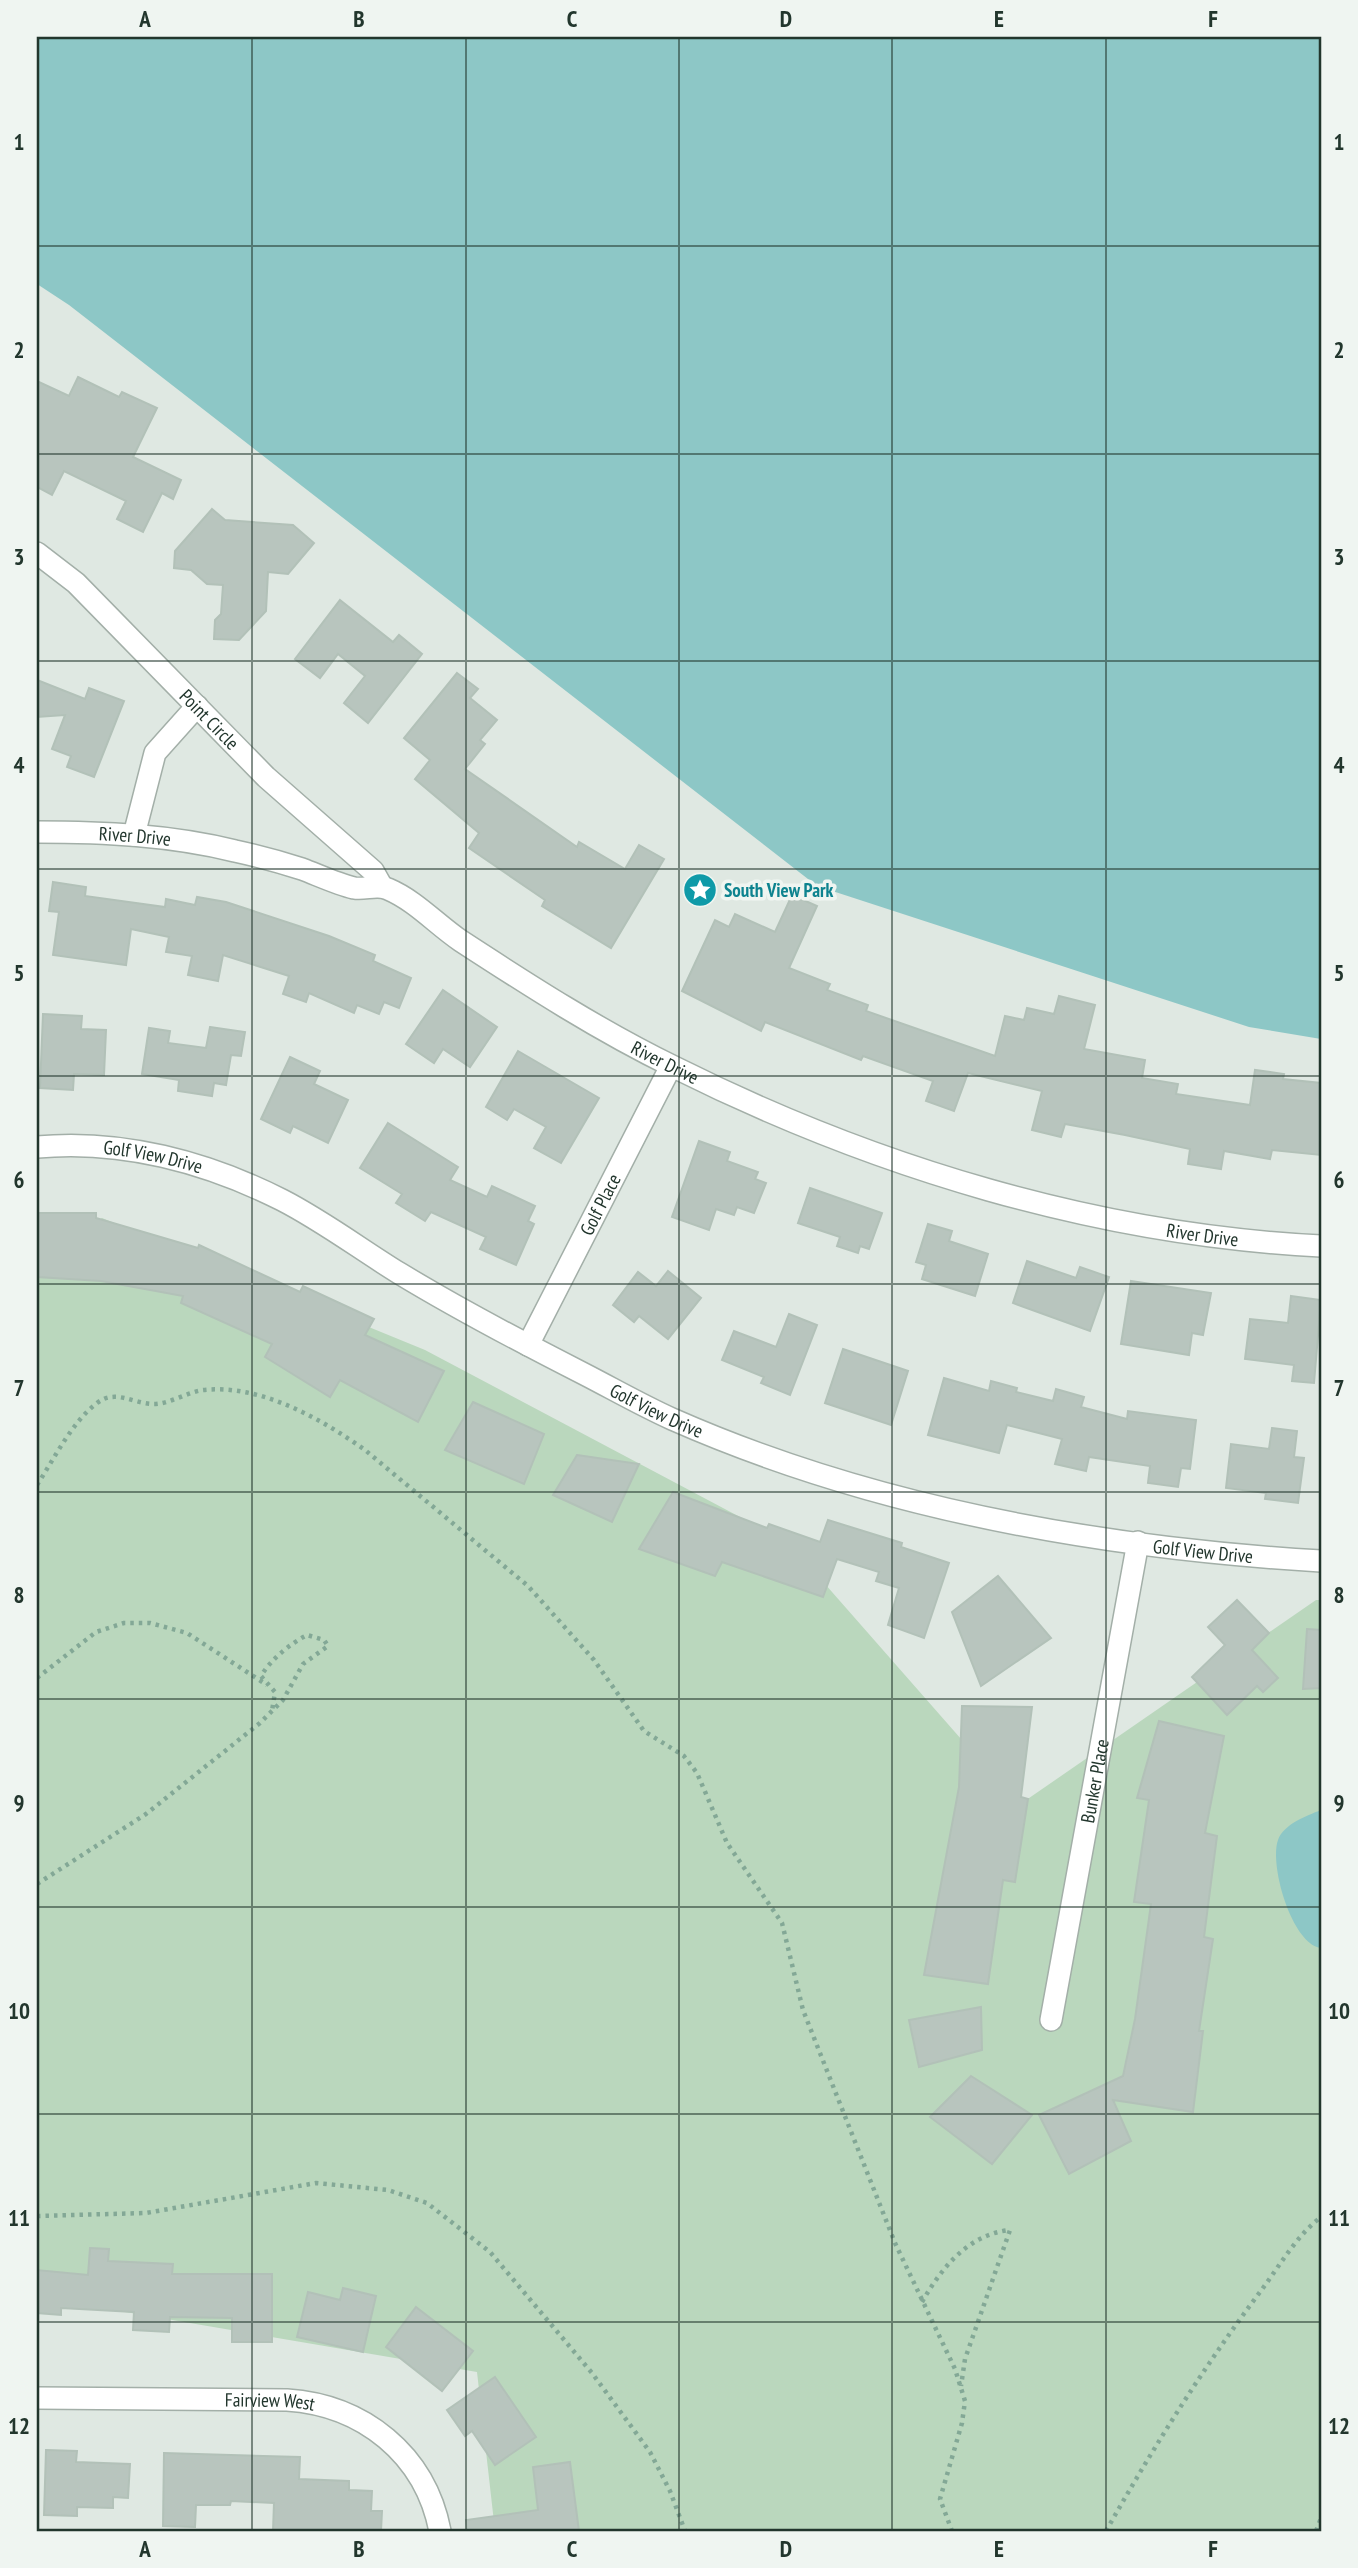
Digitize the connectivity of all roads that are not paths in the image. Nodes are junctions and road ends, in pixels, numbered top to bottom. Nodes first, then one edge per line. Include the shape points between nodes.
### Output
1 (37, 553) edge
2 (197, 706) junction
3 (37, 832) edge
4 (134, 835) junction
5 (382, 887) junction
6 (671, 1066) junction
7 (37, 1147) edge
8 (1321, 1246) edge
9 (528, 1345) junction
10 (1138, 1542) junction
11 (1321, 1561) edge
12 (1051, 2020) dead end
13 (37, 2398) edge
14 (440, 2530) edge

1 - 2 street, Point Circle via 76,583
2 - 4 street via 155,753
2 - 5 street, Point Circle via 266,777 373,871
3 - 4 street, River Drive
4 - 5 street, River Drive via 232,850 355,888
5 - 6 street, River Drive via 410,901 456,938 585,1019
6 - 8 street, River Drive via 842,1142 1023,1199 1196,1233
6 - 9 street, Golf Place
7 - 9 street, Golf View Drive via 145,1152 234,1177 285,1201 398,1273
9 - 10 street, Golf View Drive via 672,1419 823,1476 979,1518
10 - 11 street, Golf View Drive
10 - 12 street, Bunker Place
13 - 14 street, Fairview West via 323,2404 364,2422 400,2449 421,2479

